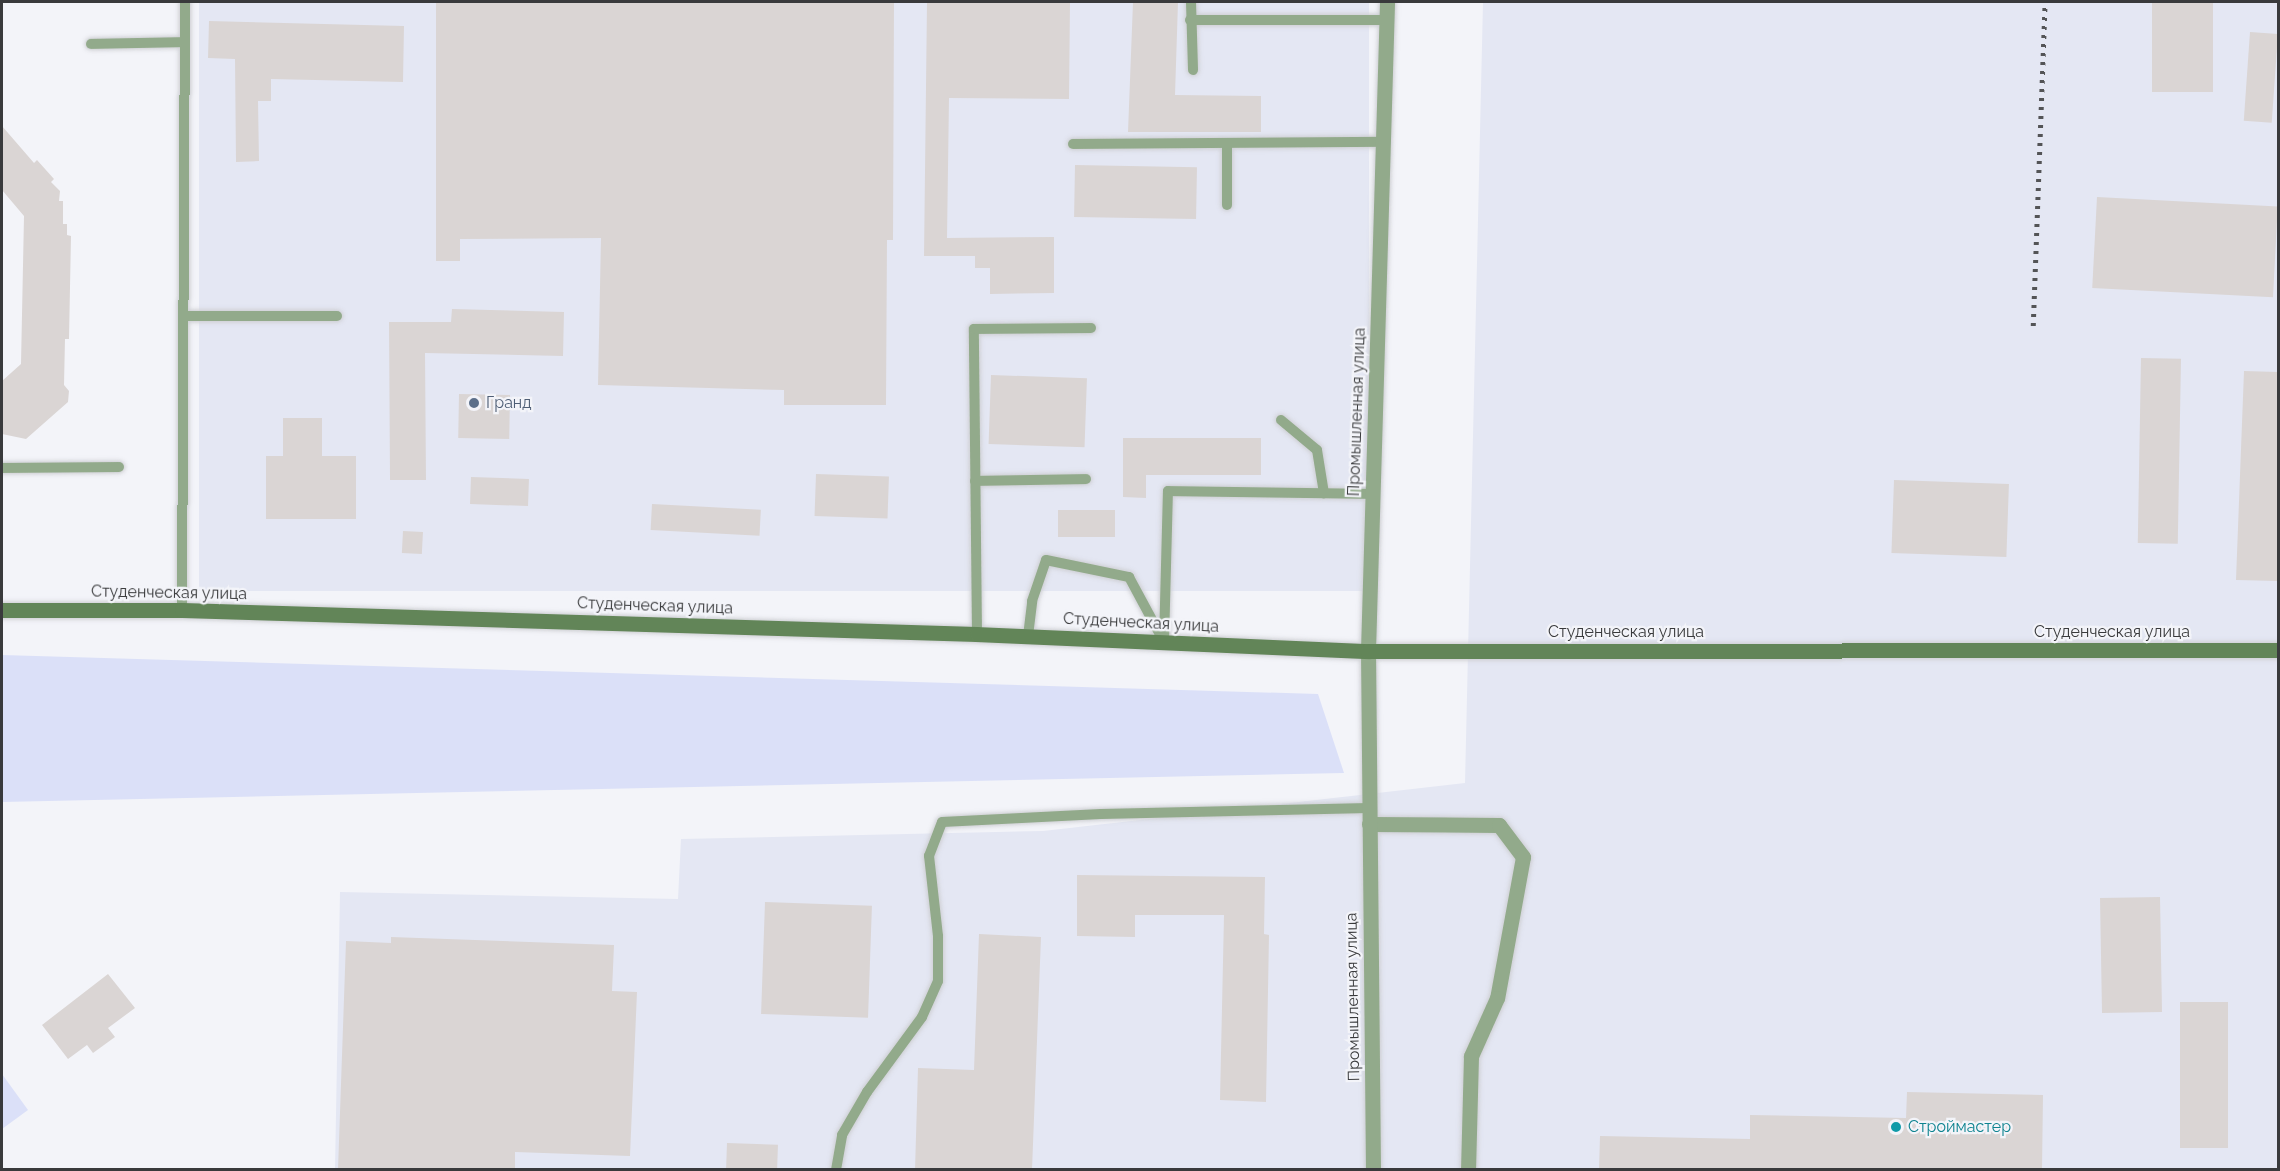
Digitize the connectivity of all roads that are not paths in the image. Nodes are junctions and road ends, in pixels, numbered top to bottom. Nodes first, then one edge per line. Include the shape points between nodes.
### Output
1 (185, 2) edge
2 (1191, 2) edge
3 (1387, 2) edge
4 (1190, 20) junction
5 (1386, 20) junction
6 (185, 42) junction
7 (91, 44) dead end
8 (1193, 70) dead end
9 (1384, 142) junction
10 (1227, 143) junction
11 (1073, 144) dead end
12 (1227, 205) dead end
13 (183, 316) junction
14 (337, 316) dead end
15 (1091, 327) dead end
16 (1281, 420) dead end
17 (2, 468) edge
18 (119, 468) dead end
19 (1086, 479) dead end
20 (975, 481) junction
21 (1324, 493) junction
22 (1372, 494) junction
23 (2, 610) edge
24 (182, 610) junction
25 (977, 634) junction
26 (1028, 636) junction
27 (1164, 642) junction
28 (2278, 650) edge
29 (1368, 651) junction
30 (1369, 816) junction
31 (836, 1170) edge
32 (1373, 1170) edge
33 (1468, 1170) edge

1 - 6 lane
2 - 4 lane
3 - 5 street, Промышленная улица
4 - 5 lane
4 - 8 lane
5 - 9 street, Промышленная улица
6 - 7 lane
6 - 13 lane
9 - 10 lane
9 - 22 street, Промышленная улица
10 - 11 lane
10 - 12 lane
13 - 14 lane
13 - 24 lane
15 - 20 lane via 974,328
16 - 21 lane via 1317,450
17 - 18 lane
19 - 20 lane
20 - 25 lane
21 - 22 lane
21 - 27 lane via 1168,491
22 - 29 street, Промышленная улица
23 - 24 main road, Студенческая улица
24 - 25 main road, Студенческая улица
25 - 26 main road, Студенческая улица
26 - 27 main road, Студенческая улица
26 - 27 lane via 1032,601 1046,560 1129,578
27 - 29 main road, Студенческая улица
28 - 29 main road, Студенческая улица
29 - 30 street, Промышленная улица
30 - 31 lane via 1101,814 942,822 929,856 938,936 938,981 922,1017 867,1092 842,1135
30 - 32 street, Промышленная улица
30 - 33 street via 1499,825 1523,857 1497,998 1471,1056

